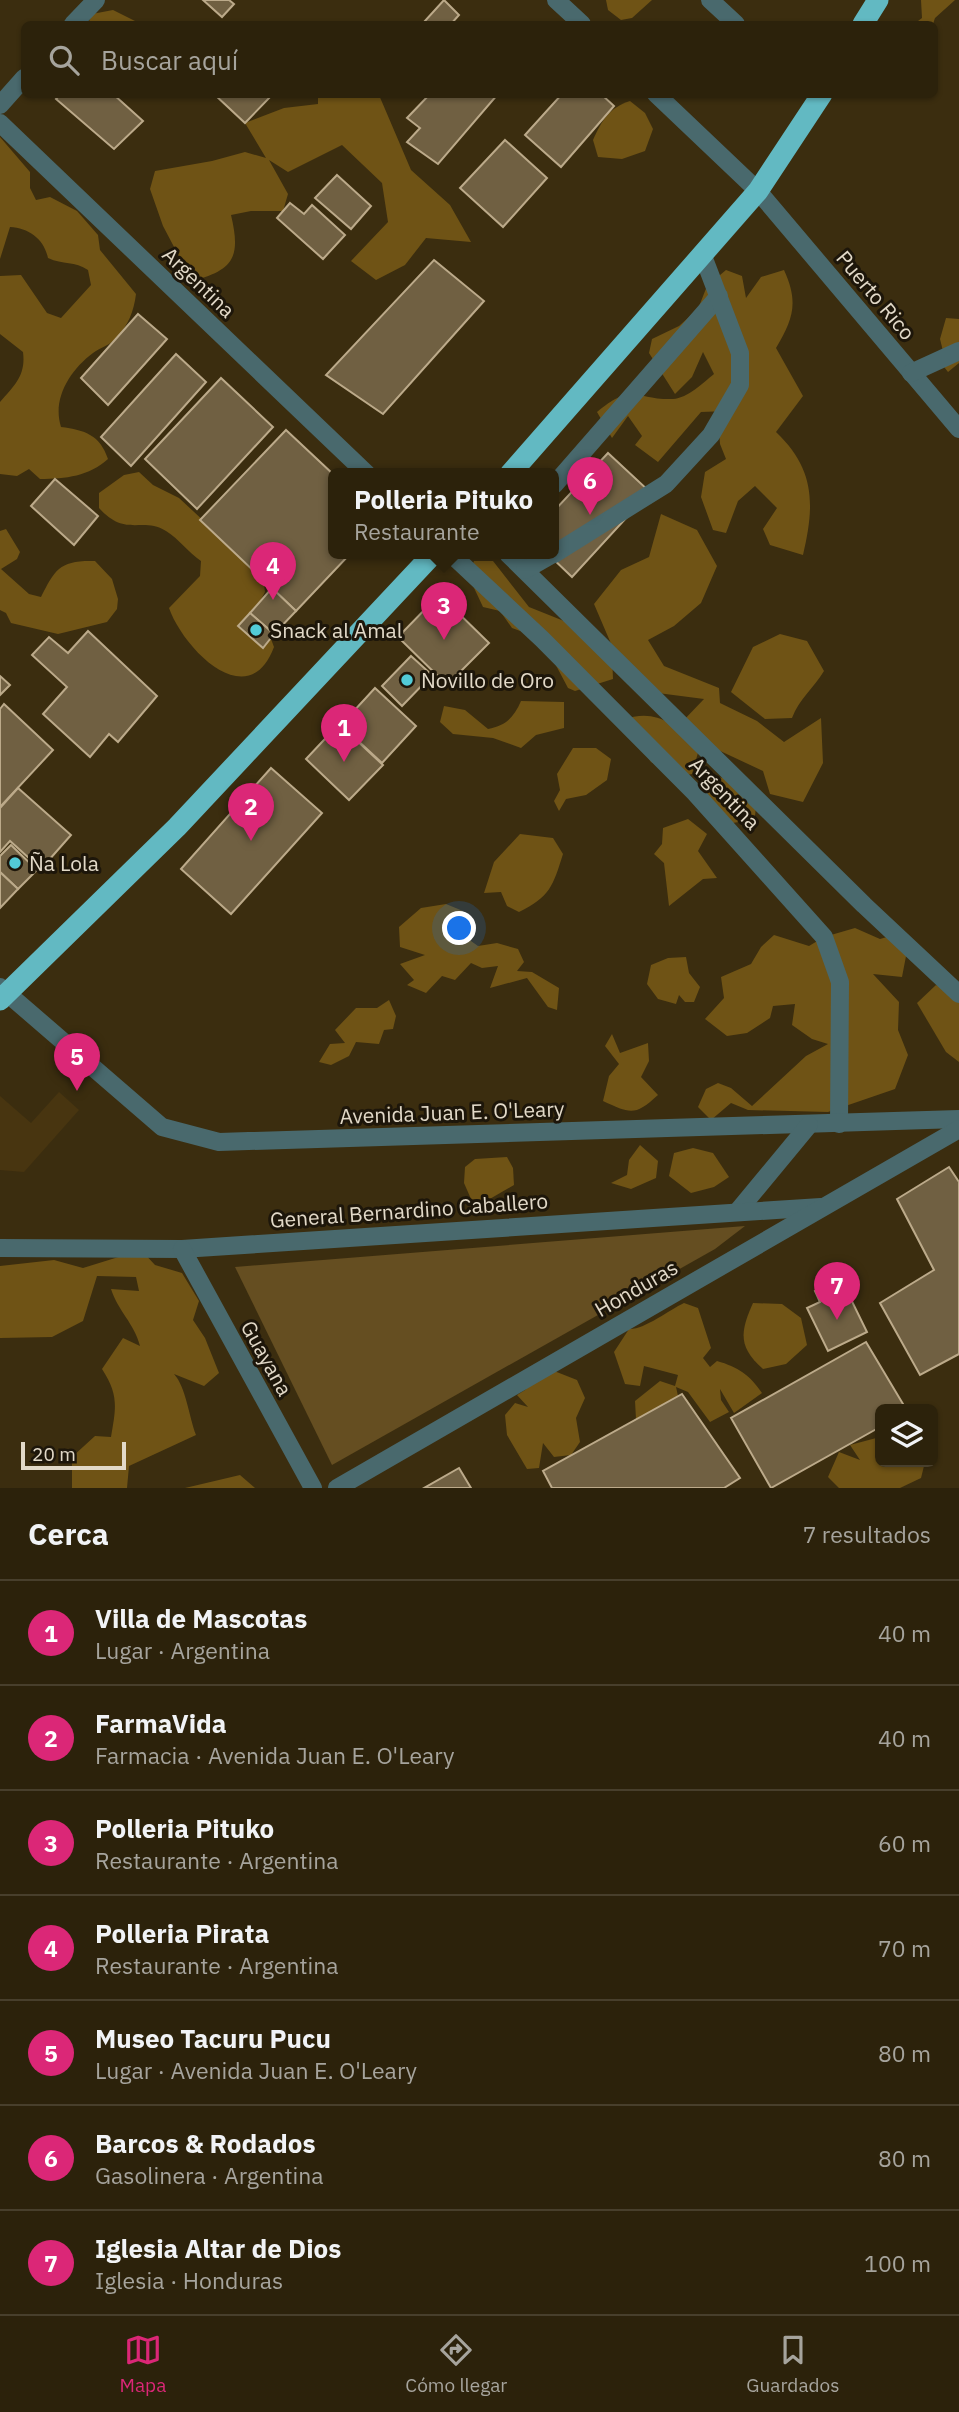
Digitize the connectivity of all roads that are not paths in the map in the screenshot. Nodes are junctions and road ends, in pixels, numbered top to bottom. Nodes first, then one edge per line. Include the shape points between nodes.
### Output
1 (96, 0) edge
2 (556, 0) edge
3 (710, 0) edge
4 (878, 0) edge
5 (76, 21) edge
6 (579, 21) edge
7 (733, 21) edge
8 (865, 21) edge
9 (21, 81) edge
10 (660, 98) edge
11 (815, 98) edge
12 (0, 105) edge
13 (0, 123) edge
14 (758, 191) junction
15 (703, 256) junction
16 (719, 296) junction
17 (959, 351) edge
18 (911, 373) junction
19 (959, 429) edge
20 (361, 468) edge
21 (515, 468) edge
22 (559, 479) edge
23 (559, 547) edge
24 (428, 559) edge
25 (456, 559) edge
26 (514, 559) edge
27 (541, 559) edge
28 (525, 570) junction
29 (2, 994) edge
30 (959, 994) edge
31 (959, 1119) edge
32 (839, 1124) junction
33 (809, 1125) junction
34 (959, 1129) edge
35 (821, 1207) junction
36 (737, 1212) junction
37 (0, 1248) edge
38 (181, 1249) junction
39 (313, 1488) edge
40 (337, 1488) edge

1 - 5 street
2 - 6 street
3 - 7 street
4 - 8 highway
9 - 12 street
10 - 14 street, Puerto Rico
11 - 14 highway
13 - 20 street, Argentina
14 - 15 highway
14 - 18 street, Puerto Rico
15 - 16 street
15 - 21 highway
16 - 22 street
16 - 23 street via 740,352 740,385 711,435 666,484
17 - 18 street
18 - 19 street, Puerto Rico
24 - 29 highway via 177,827
25 - 32 street, Argentina via 710,809 824,937 840,982
26 - 28 street, Argentina
27 - 28 street
28 - 30 street, Argentina
29 - 33 street, Avenida Juan E. O'Leary via 162,1127 219,1142
31 - 32 street, Avenida Juan E. O'Leary
32 - 33 street, Avenida Juan E. O'Leary
33 - 36 street
34 - 35 street, Honduras
35 - 36 street, General Bernardino Caballero
35 - 40 street, Honduras
36 - 38 street, General Bernardino Caballero
37 - 38 street, General Bernardino Caballero
38 - 39 street, Guayana

